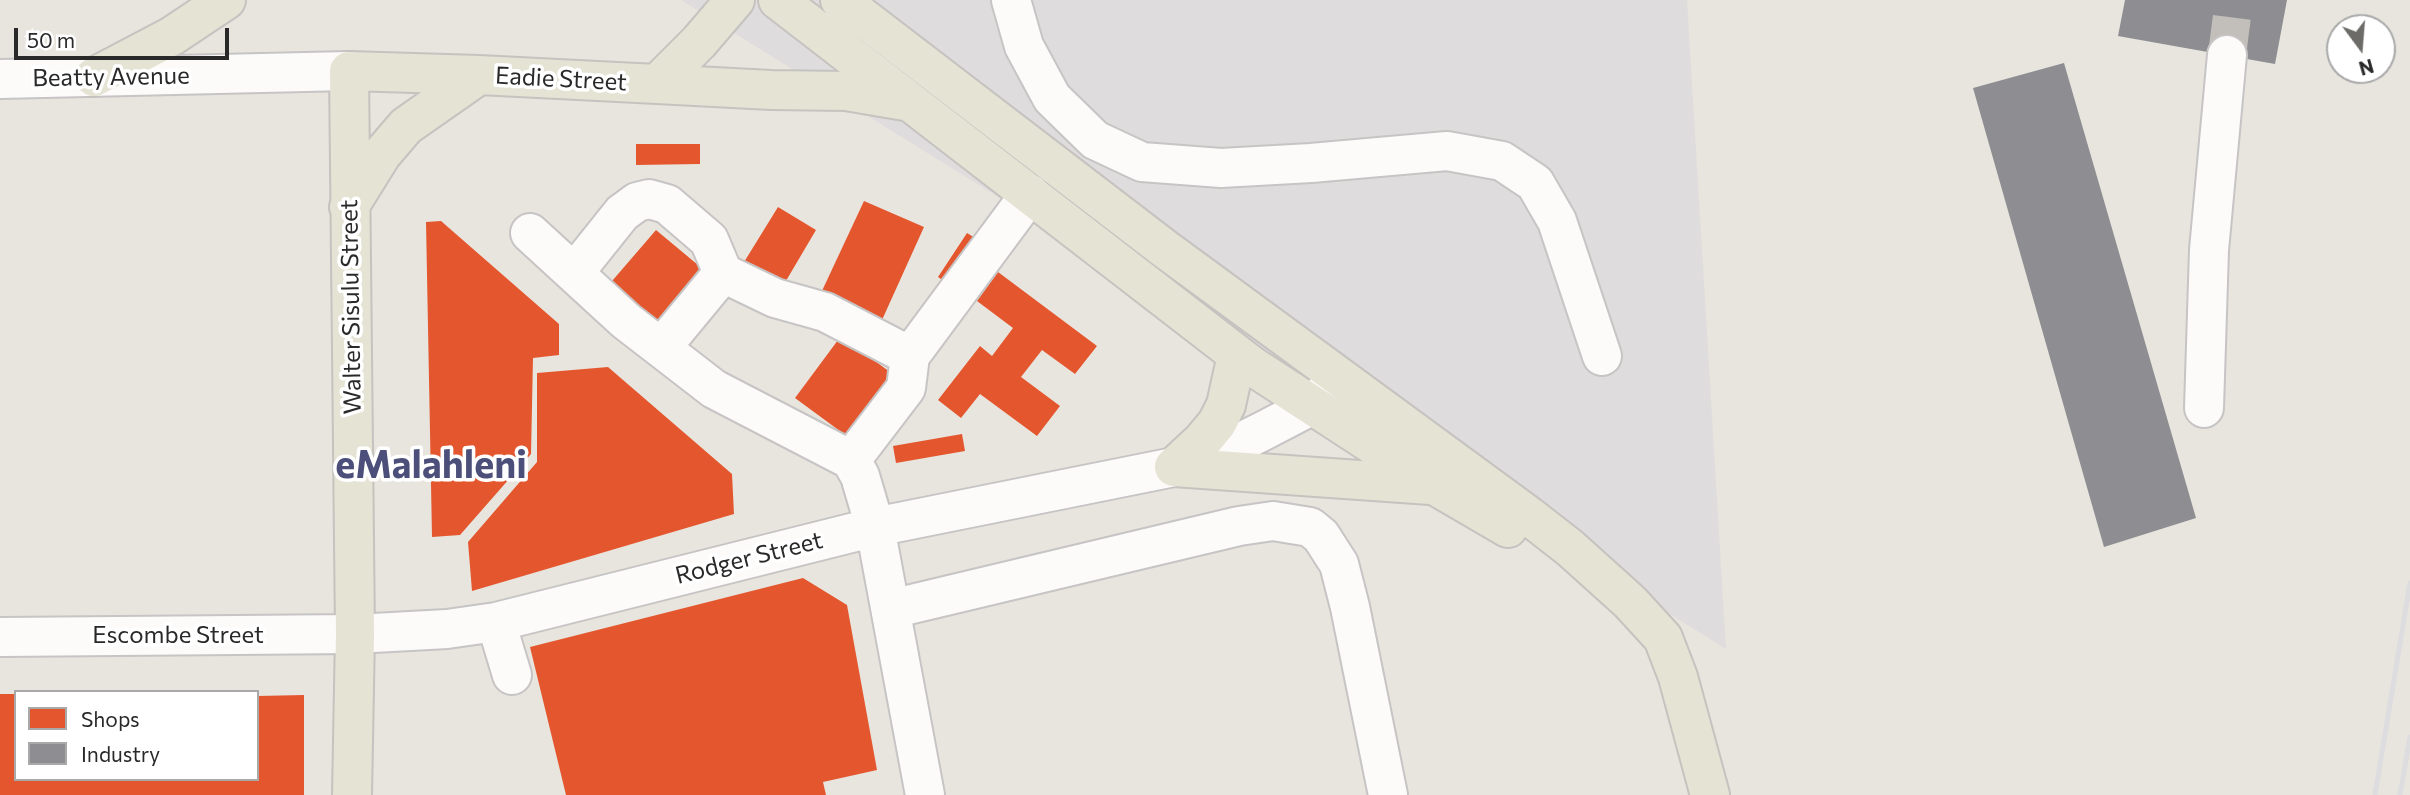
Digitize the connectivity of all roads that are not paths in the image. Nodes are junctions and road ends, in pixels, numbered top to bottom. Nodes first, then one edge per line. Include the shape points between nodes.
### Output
1 (226, 0) edge
2 (735, 0) edge
3 (778, 0) edge
4 (840, 0) edge
5 (1011, 0) edge
6 (2227, 55) tunnel mouth
7 (349, 71) junction
8 (479, 75) junction
9 (94, 78) junction
10 (0, 79) edge
11 (657, 84) junction
12 (910, 102) junction
13 (1030, 194) junction
14 (349, 207) junction
15 (530, 233) dead end
16 (574, 273) junction
17 (723, 273) junction
18 (662, 348) junction
19 (1237, 355) junction
20 (1602, 355) dead end
21 (910, 356) junction
22 (1341, 377) junction
23 (1311, 406) junction
24 (2204, 408) dead end
25 (851, 460) junction
26 (1174, 467) junction
27 (1436, 486) junction
28 (875, 527) junction
29 (1585, 564) junction
30 (891, 609) junction
31 (496, 622) junction
32 (355, 634) junction
33 (0, 637) edge
34 (512, 675) dead end
35 (352, 795) edge
36 (925, 795) edge
37 (1388, 795) edge
38 (1710, 795) edge

1 - 9 main road via 172,36
2 - 11 main road, Eadie Street
3 - 12 main road
4 - 22 main road
5 - 20 street via 1024,46 1052,98 1095,140 1142,162 1221,168 1447,151 1502,161 1535,183 1557,221
6 - 24 street via 2209,250
7 - 8 main road, Eadie Street
7 - 9 street, Beatty Avenue
7 - 14 main road, Walter Sisulu Street
8 - 11 main road, Eadie Street
8 - 14 main road via 406,126 382,154
9 - 10 street, Beatty Avenue
11 - 12 main road via 846,91
12 - 13 main road
13 - 19 main road
13 - 21 street
14 - 32 main road, Walter Sisulu Street
15 - 16 street
16 - 17 street via 622,213 649,199 667,204 709,240
16 - 18 street
17 - 18 street
17 - 21 street via 775,298 825,312
18 - 25 street via 715,389
19 - 23 main road
19 - 26 main road via 1226,405 1217,423
21 - 25 street via 906,388
22 - 23 street, Rodger Street
22 - 29 main road via 1529,516
23 - 26 street, Rodger Street via 1231,447
23 - 27 main road
25 - 28 street
26 - 27 main road
26 - 28 street, Rodger Street
27 - 29 main road via 1561,558
28 - 30 street
28 - 31 street, Rodger Street
29 - 38 main road via 1630,602 1662,638 1678,677
30 - 36 street
30 - 37 street via 1239,526 1273,521 1310,527 1339,564
31 - 32 street, Rodger Street
31 - 34 street
32 - 33 street, Escombe Street
32 - 35 main road, Walter Sisulu Street

